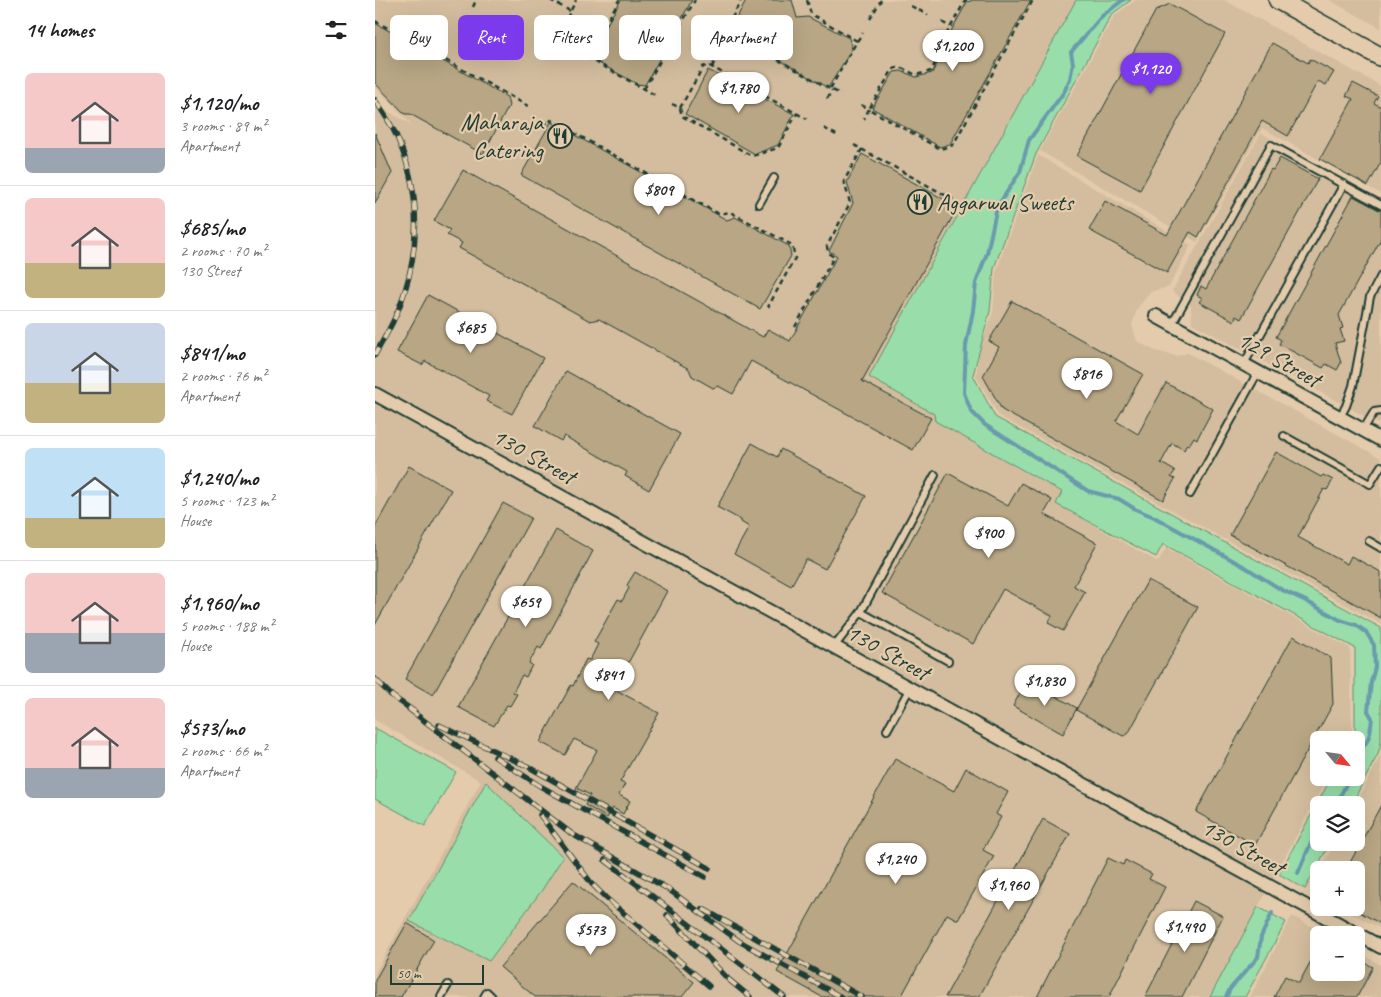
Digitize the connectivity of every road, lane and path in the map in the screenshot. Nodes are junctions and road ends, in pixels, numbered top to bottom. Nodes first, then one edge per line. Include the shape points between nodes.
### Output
1 (477, 0) edge
2 (550, 0) edge
3 (576, 0) edge
4 (619, 0) edge
5 (695, 0) edge
6 (741, 0) edge
7 (807, 0) edge
8 (881, 0) edge
9 (967, 0) edge
10 (1033, 0) edge
11 (1278, 0) edge
12 (911, 6) dead end
13 (473, 7) dead end
14 (570, 12) junction
15 (568, 15) edge
16 (734, 15) edge
17 (928, 15) dead end
18 (609, 18) edge
19 (871, 19) dead end
20 (375, 21) edge
21 (942, 22) dead end
22 (950, 27) junction
23 (863, 33) dead end
24 (857, 41) junction
25 (1381, 57) edge
26 (591, 60) edge
27 (716, 60) edge
28 (778, 60) edge
29 (712, 67) junction
30 (644, 89) junction
31 (831, 89) junction
32 (841, 94) dead end
33 (655, 95) dead end
34 (827, 99) dead end
35 (672, 104) dead end
36 (861, 105) dead end
37 (528, 106) dead end
38 (680, 108) junction
39 (869, 110) junction
40 (797, 113) junction
41 (807, 119) dead end
42 (864, 119) dead end
43 (543, 121) dead end
44 (824, 128) dead end
45 (838, 136) dead end
46 (854, 145) dead end
47 (862, 149) junction
48 (774, 178) dead end
49 (1344, 184) junction
50 (955, 201) dead end
51 (759, 204) dead end
52 (1381, 204) edge
53 (1381, 276) edge
54 (768, 307) dead end
55 (1157, 316) dead end
56 (1172, 324) junction
57 (795, 327) dead end
58 (1244, 364) junction
59 (1258, 372) junction
60 (375, 394) edge
61 (1381, 411) edge
62 (1340, 417) junction
63 (1363, 430) junction
64 (1284, 436) dead end
65 (1381, 440) edge
66 (1381, 466) edge
67 (935, 475) dead end
68 (1190, 494) dead end
69 (1369, 541) dead end
70 (1381, 548) edge
71 (861, 612) junction
72 (834, 647) junction
73 (948, 661) dead end
74 (909, 688) junction
75 (887, 730) dead end
76 (1381, 947) edge
77 (448, 985) dead end
78 (441, 997) edge
79 (484, 997) edge
80 (492, 997) edge

1 - 13 path
2 - 14 path
3 - 14 path
4 - 18 path
5 - 30 path
6 - 16 path
7 - 24 path via 811,14
8 - 19 path
9 - 22 path
10 - 39 path via 953,145 940,149
11 - 25 main road
12 - 17 path
14 - 15 path
20 - 37 path
21 - 22 path
22 - 39 path via 936,53 937,60 931,71 916,75 900,67 893,69
23 - 24 path
24 - 31 path
26 - 30 path
27 - 29 path
28 - 31 path
29 - 38 path via 703,67
29 - 40 path
30 - 33 path
31 - 32 path
31 - 34 path
35 - 38 path
36 - 39 path
38 - 40 path via 682,116 752,156 778,148
39 - 42 path
40 - 41 path
43 - 54 path via 548,124 551,120 719,214 730,212 792,245 795,258
44 - 45 path
46 - 47 path
47 - 50 path
47 - 57 path via 844,181 850,203 827,246 828,253 834,257
48 - 51 lane
49 - 52 lane
49 - 56 lane via 1271,145
49 - 58 lane
53 - 62 lane via 1370,296 1353,386
55 - 56 street, 129 Street
56 - 58 street, 129 Street
58 - 59 street, 129 Street
59 - 62 street, 129 Street
59 - 68 lane
60 - 72 street, 130 Street
61 - 63 lane via 1374,412
62 - 63 street, 129 Street
63 - 65 street, 129 Street
64 - 66 lane via 1370,484
67 - 71 lane
69 - 70 lane
71 - 72 lane
71 - 73 lane
72 - 74 street, 130 Street
74 - 75 lane
74 - 76 street, 130 Street
77 - 78 lane
79 - 80 lane via 487,992

